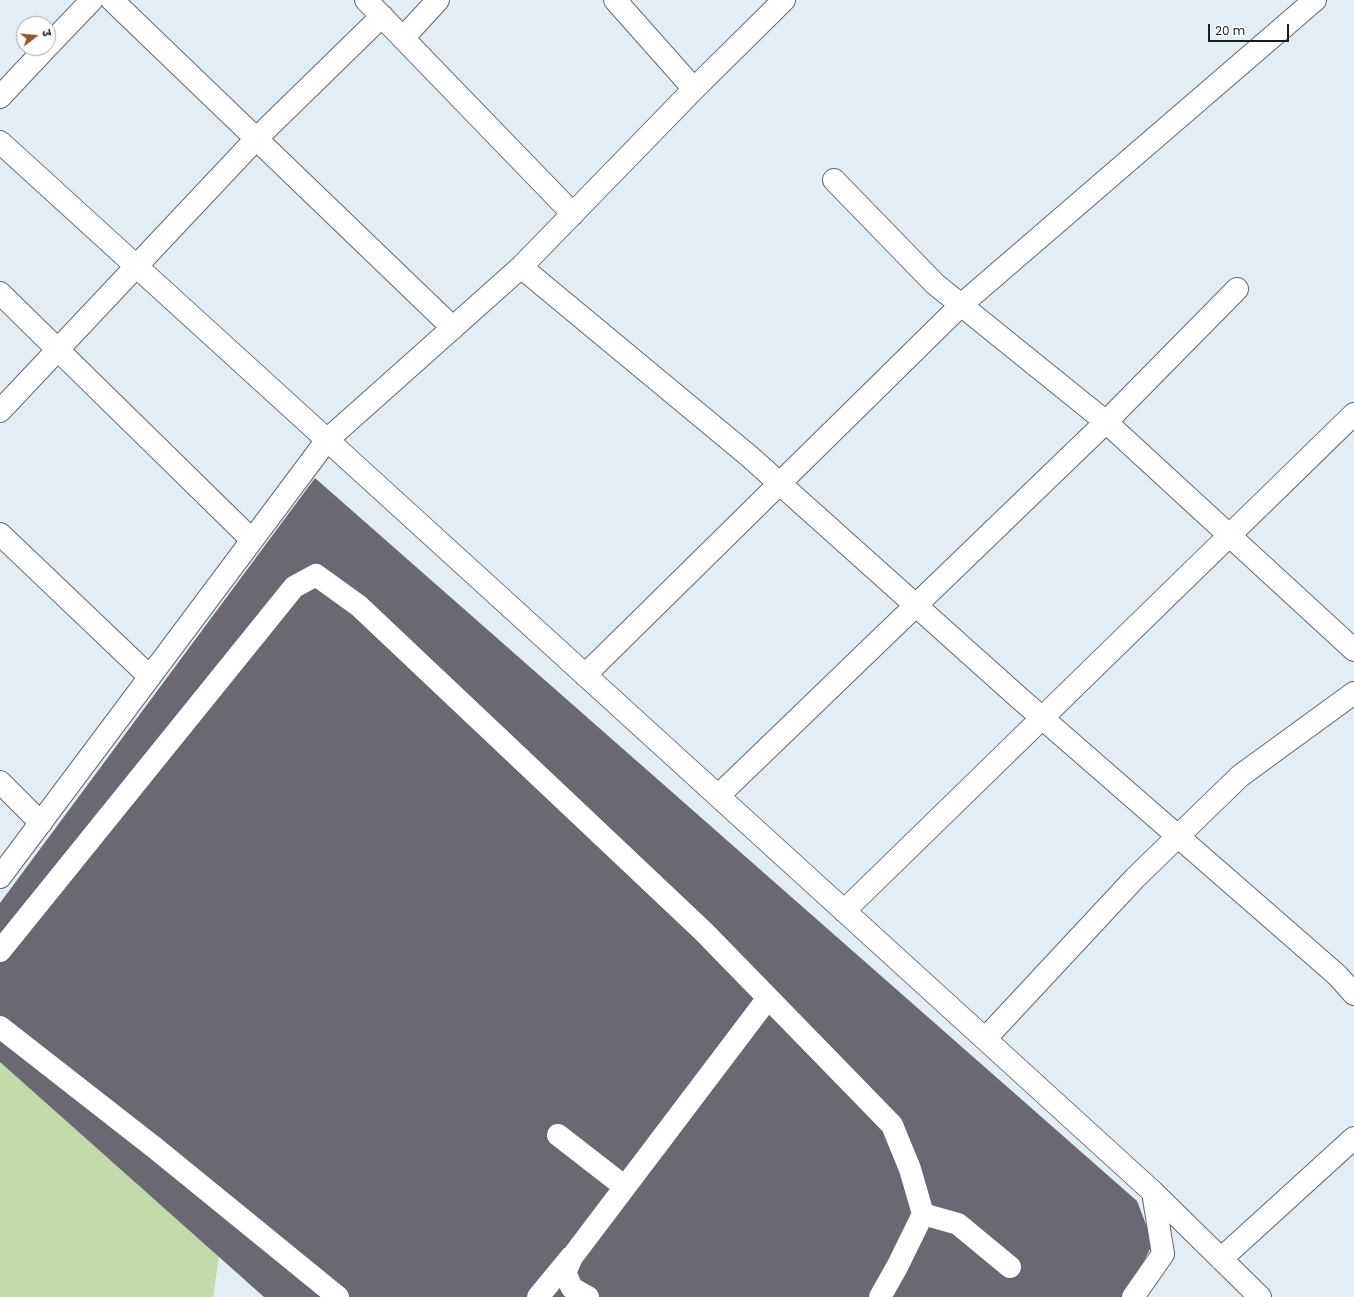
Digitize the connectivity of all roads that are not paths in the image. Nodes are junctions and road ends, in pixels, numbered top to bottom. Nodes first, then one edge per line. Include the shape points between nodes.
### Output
1 (92, 0) edge
2 (112, 0) edge
3 (366, 0) edge
4 (438, 0) edge
5 (615, 0) edge
6 (784, 0) edge
7 (1315, 0) edge
8 (382, 16) junction
9 (56, 38) edge
10 (403, 38) junction
11 (39, 56) edge
12 (694, 89) junction
13 (0, 97) edge
14 (256, 139) junction
15 (0, 142) edge
16 (834, 180) dead end
17 (572, 214) junction
18 (136, 265) junction
19 (522, 267) junction
20 (1237, 289) dead end
21 (0, 293) edge
22 (961, 305) junction
23 (453, 328) junction
24 (57, 349) junction
25 (0, 410) edge
26 (1354, 414) edge
27 (1106, 422) junction
28 (327, 440) junction
29 (779, 484) junction
30 (0, 534) edge
31 (1230, 535) junction
32 (252, 540) junction
33 (916, 606) junction
34 (1354, 650) edge
35 (585, 675) junction
36 (150, 677) junction
37 (1354, 692) edge
38 (1042, 718) junction
39 (0, 782) edge
40 (718, 796) junction
41 (41, 823) junction
42 (1178, 836) junction
43 (0, 877) edge
44 (844, 911) junction
45 (0, 951) edge
46 (1354, 994) edge
47 (768, 998) junction
48 (0, 1026) edge
49 (985, 1040) junction
50 (558, 1135) dead end
51 (1354, 1138) edge
52 (625, 1187) junction
53 (1153, 1192) junction
54 (923, 1214) junction
55 (572, 1256) junction
56 (1221, 1259) junction
57 (1010, 1267) dead end
58 (338, 1297) edge
59 (538, 1297) edge
60 (588, 1297) edge
61 (880, 1297) edge
62 (1133, 1297) edge
63 (1260, 1297) edge

1 - 9 street
2 - 14 street
3 - 8 street
4 - 10 street
5 - 12 street
6 - 12 street
7 - 22 street
8 - 10 street
8 - 14 street
10 - 17 street
11 - 13 street
12 - 17 street
14 - 18 street
14 - 23 street
15 - 18 street
16 - 22 street via 935,284
17 - 19 street
18 - 24 street
18 - 28 street
19 - 23 street
19 - 29 street via 749,456
20 - 27 street
21 - 24 street
22 - 27 street
22 - 29 street
23 - 28 street
24 - 25 street
24 - 32 street
26 - 31 street
27 - 31 street
27 - 33 street
28 - 32 street
28 - 35 street
29 - 33 street
29 - 35 street
30 - 36 street
31 - 34 street
31 - 38 street
32 - 36 street
33 - 38 street
33 - 40 street
35 - 40 street
36 - 41 street
37 - 42 street via 1240,776
38 - 42 street
38 - 44 street
39 - 41 street
40 - 44 street
41 - 43 street
42 - 46 street via 1337,975
42 - 49 street via 1135,878
44 - 49 street
45 - 47 street via 294,587 316,575 365,611 704,932
47 - 52 street
47 - 54 street via 892,1125 910,1169
48 - 58 street
49 - 53 street
50 - 52 street
51 - 56 street
52 - 55 street
53 - 56 street
53 - 62 street via 1163,1254
54 - 57 street via 958,1224
54 - 61 street
55 - 59 street
55 - 60 street via 565,1273 572,1288
56 - 63 street

